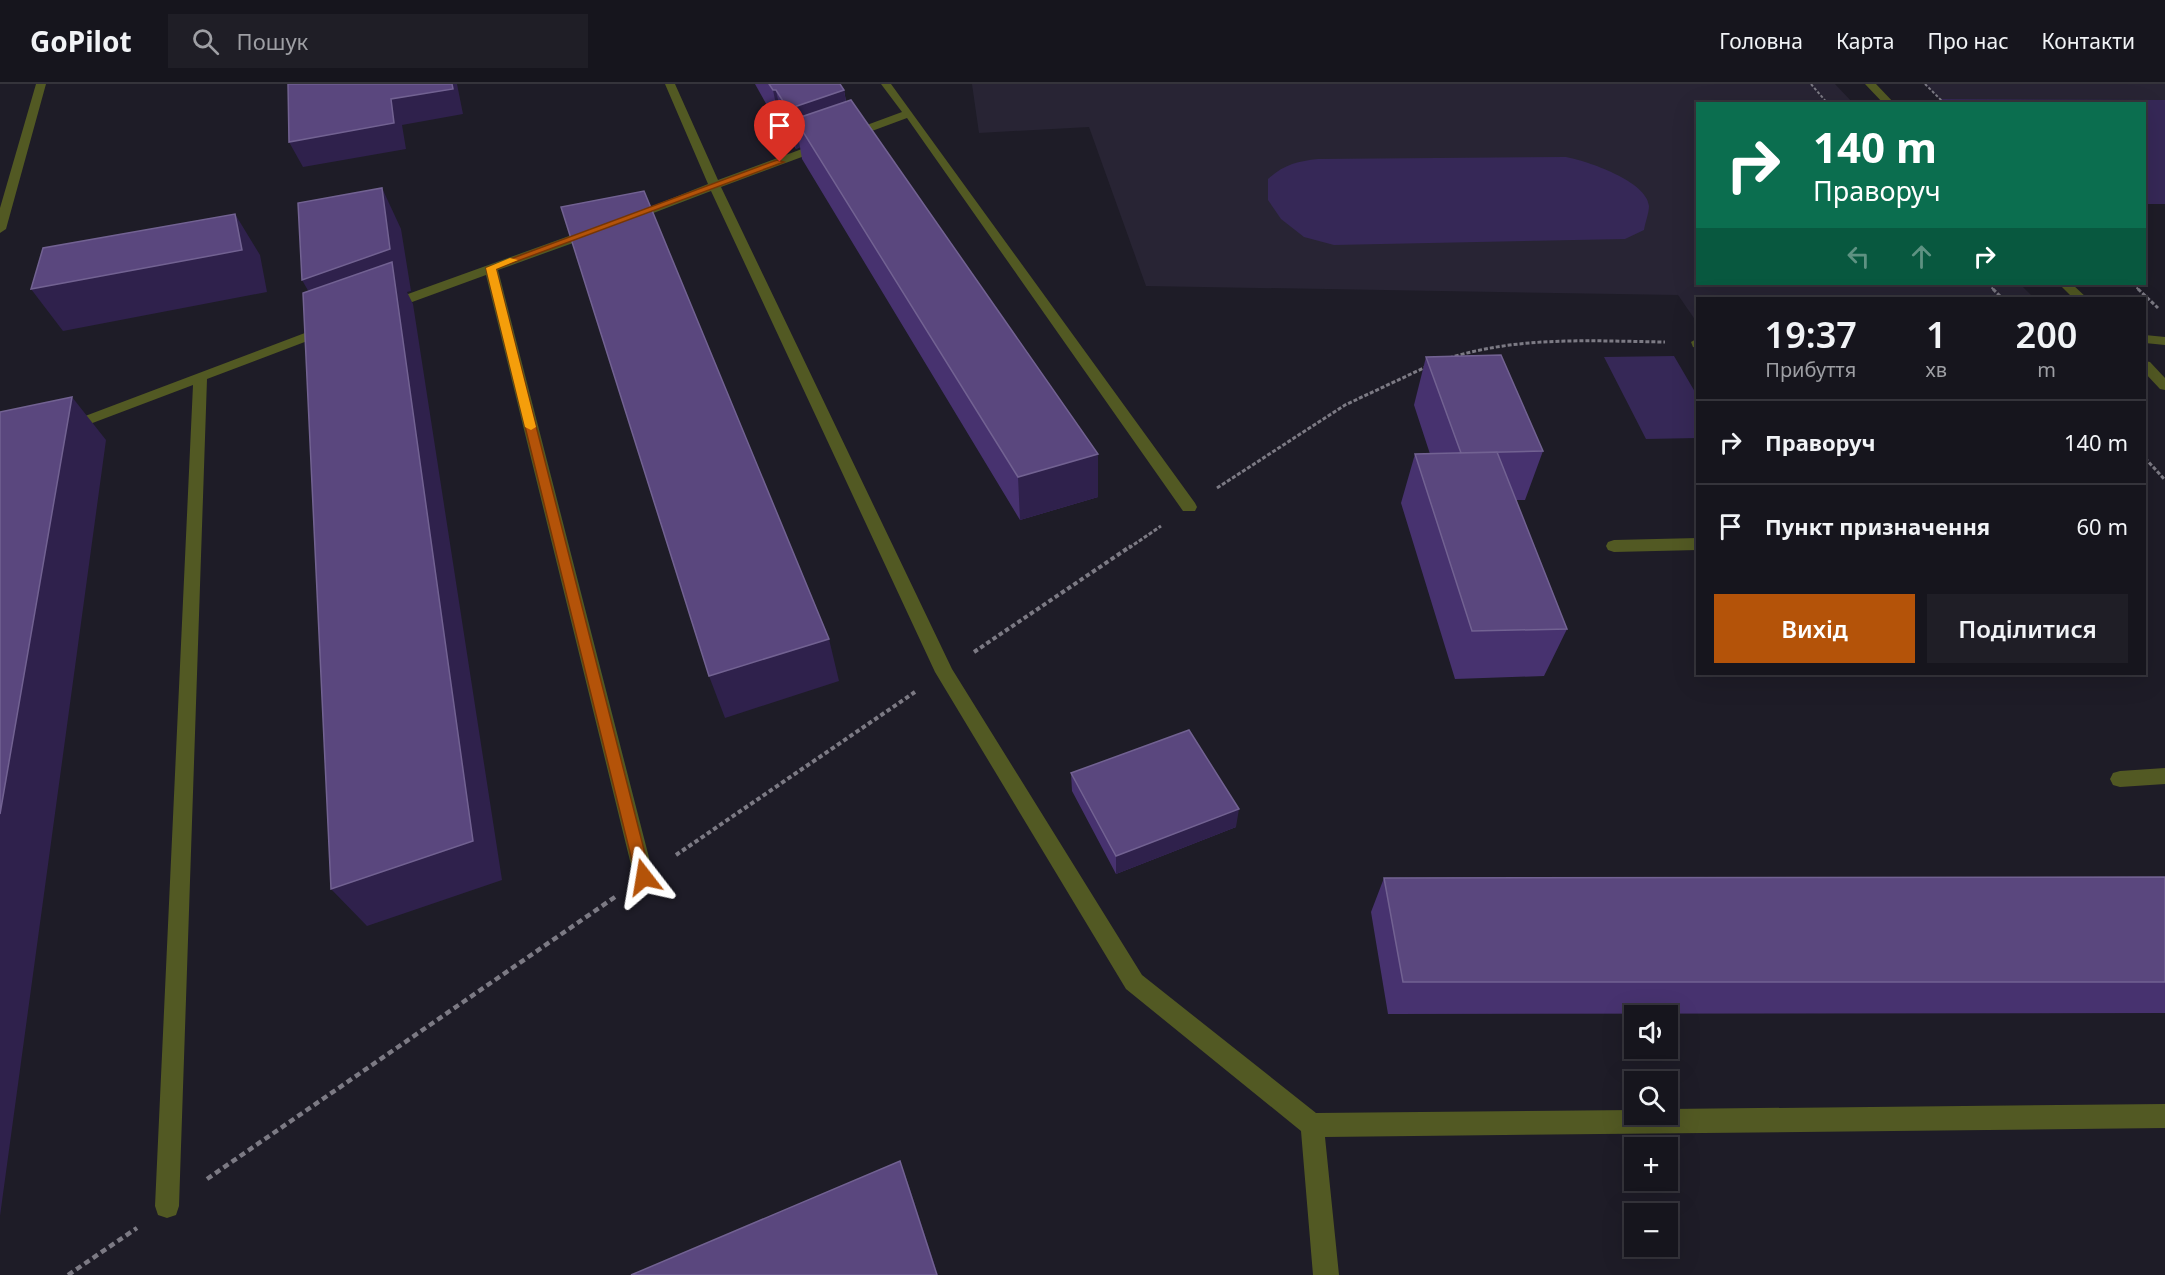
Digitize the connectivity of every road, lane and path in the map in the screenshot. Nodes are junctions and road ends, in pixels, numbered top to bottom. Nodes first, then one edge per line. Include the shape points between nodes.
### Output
1 (41, 84) edge
2 (670, 84) edge
3 (886, 84) edge
4 (1810, 84) edge
5 (1870, 84) edge
6 (1925, 84) edge
7 (1826, 102) edge
8 (1888, 102) edge
9 (1943, 102) edge
10 (909, 113) junction
11 (715, 187) junction
12 (0, 229) edge
13 (491, 268) junction
14 (1989, 285) edge
15 (2066, 285) edge
16 (2134, 285) edge
17 (2001, 297) edge
18 (2079, 297) edge
19 (379, 309) edge
20 (2165, 315) edge
21 (334, 326) edge
22 (2146, 339) edge
23 (2165, 341) edge
24 (1696, 342) edge
25 (1445, 359) edge
26 (1434, 363) edge
27 (2146, 366) edge
28 (200, 375) junction
29 (2165, 386) edge
30 (56, 432) edge
31 (2146, 459) edge
32 (2165, 480) edge
33 (1189, 507) junction
34 (1696, 544) edge
35 (1614, 546) dead end
36 (944, 672) junction
37 (2165, 776) edge
38 (2120, 779) dead end
39 (644, 877) junction
40 (2165, 1116) edge
41 (1312, 1125) junction
42 (168, 1206) junction
43 (68, 1275) edge
44 (1326, 1275) edge

1 - 12 street
2 - 11 street
3 - 10 street
4 - 7 path
5 - 8 street
6 - 9 path
10 - 11 street
10 - 33 street
11 - 13 street
11 - 36 street
13 - 19 street
13 - 39 street
14 - 17 path
15 - 18 street
16 - 20 path
21 - 28 street
22 - 23 street
24 - 25 path via 1510,342
26 - 33 path via 1323,417
27 - 29 street
28 - 30 street
28 - 42 street
31 - 32 path
33 - 36 path
34 - 35 street
36 - 39 path
36 - 41 street via 1134,982
37 - 38 street
39 - 42 path
40 - 41 street
41 - 44 street
42 - 43 path

